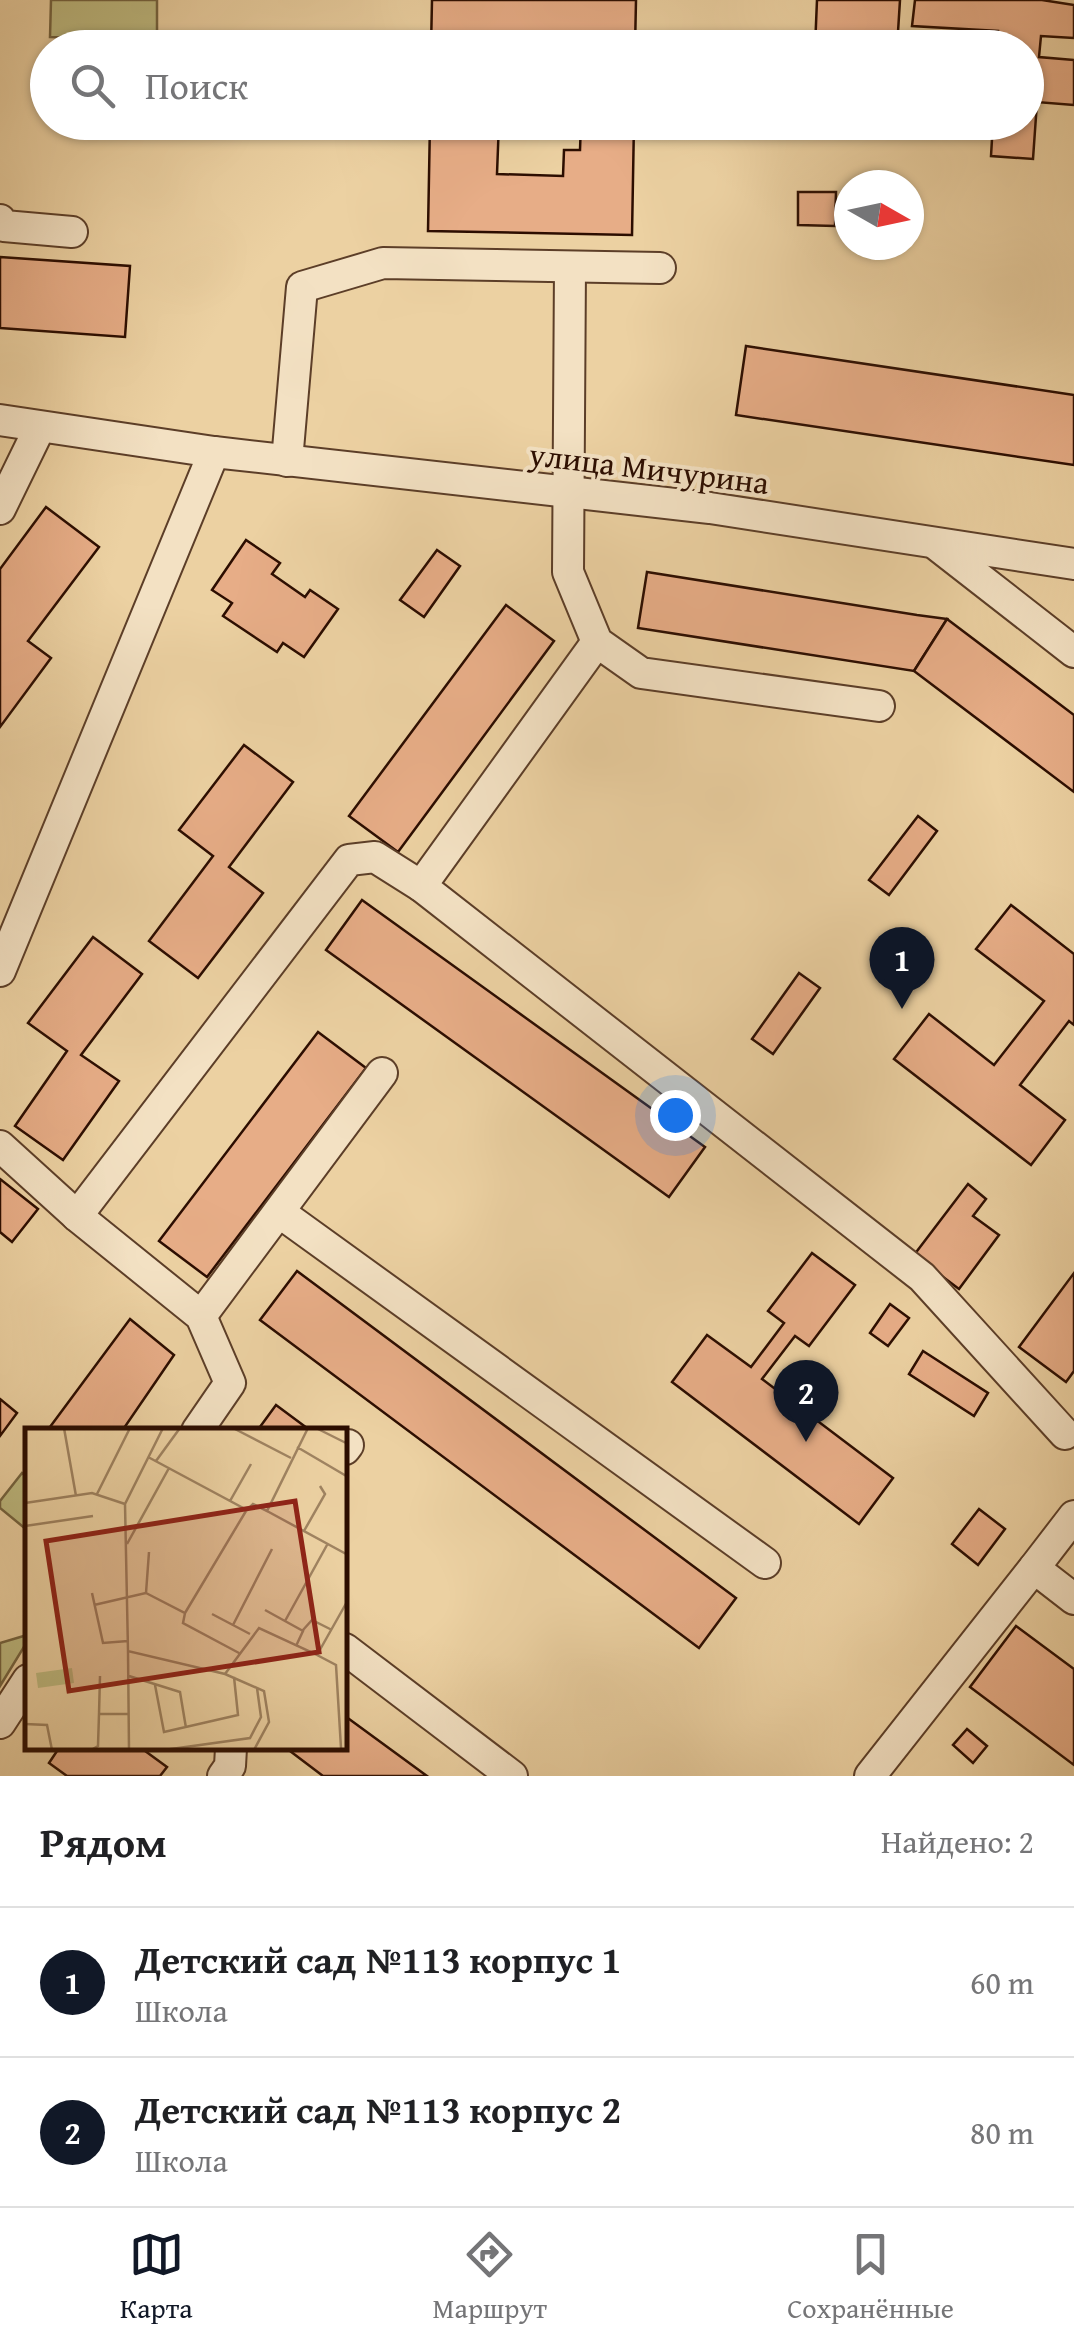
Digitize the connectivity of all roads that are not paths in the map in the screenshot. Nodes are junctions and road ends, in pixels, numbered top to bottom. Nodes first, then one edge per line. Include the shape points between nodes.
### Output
1 (0, 220) edge
2 (72, 232) dead end
3 (570, 266) junction
4 (660, 268) dead end
5 (0, 420) edge
6 (40, 427) junction
7 (214, 452) junction
8 (286, 461) junction
9 (570, 493) junction
10 (0, 509) edge
11 (934, 544) junction
12 (1074, 564) edge
13 (597, 642) junction
14 (1074, 652) edge
15 (879, 706) dead end
16 (420, 886) junction
17 (0, 971) edge
18 (382, 1073) dead end
19 (0, 1146) edge
20 (279, 1212) junction
21 (77, 1216) junction
22 (201, 1316) junction
23 (199, 1428) edge
24 (1071, 1433) edge
25 (1074, 1516) edge
26 (765, 1564) dead end
27 (1034, 1568) junction
28 (1074, 1598) edge
29 (348, 1651) edge
30 (25, 1685) edge
31 (0, 1723) edge
32 (230, 1751) edge
33 (223, 1776) edge
34 (512, 1776) edge
35 (870, 1776) edge

1 - 2 street via 4,226
3 - 4 street
3 - 8 street via 383,263 302,287
3 - 9 street
5 - 6 street, улица Мичурина
6 - 7 street, улица Мичурина
6 - 10 street
7 - 8 street, улица Мичурина
7 - 17 street
8 - 9 street, улица Мичурина
9 - 11 street, улица Мичурина
9 - 13 street via 568,572
11 - 12 street, улица Мичурина
11 - 14 street
13 - 15 street via 641,673
13 - 16 street
16 - 21 street via 376,857 348,860
16 - 24 street via 922,1276
18 - 20 street
19 - 21 street
20 - 22 street
20 - 26 street
21 - 22 street
22 - 23 street via 230,1384
25 - 27 street
27 - 28 street
27 - 35 street
29 - 34 street
30 - 31 street
32 - 33 street

